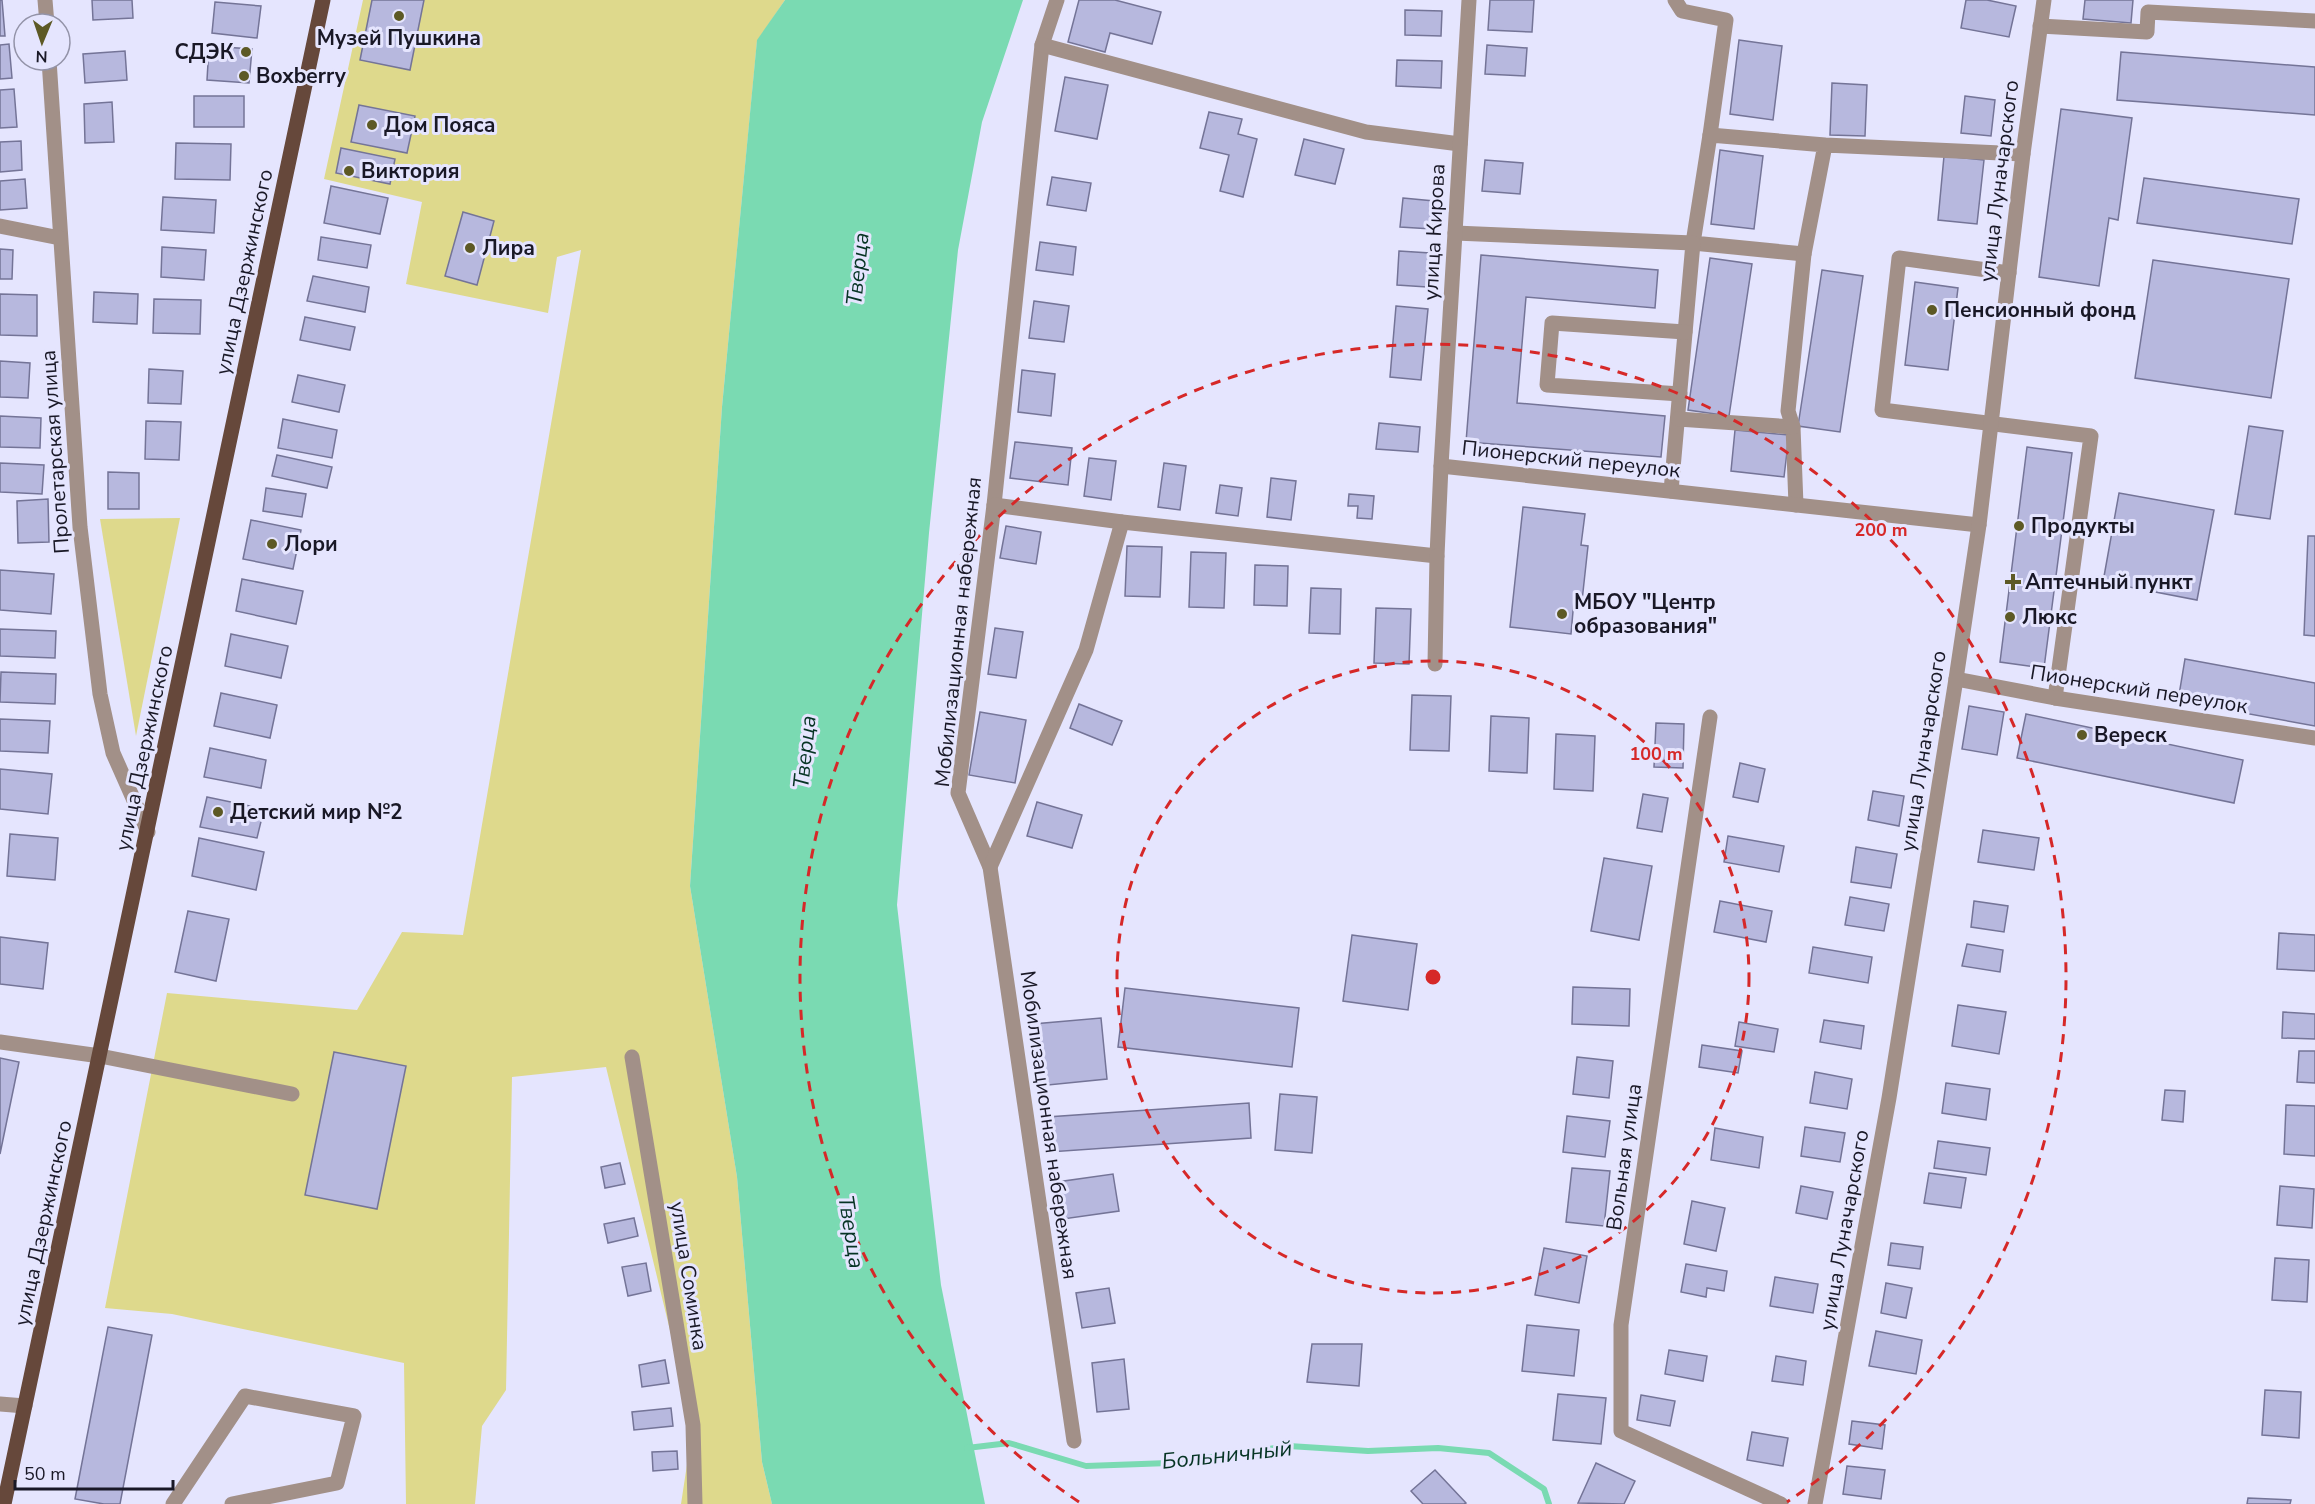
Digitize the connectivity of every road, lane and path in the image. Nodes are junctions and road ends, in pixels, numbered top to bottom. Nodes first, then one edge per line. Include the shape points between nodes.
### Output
1 (323, 0) edge
2 (1057, 0) edge
3 (1469, 0) edge
4 (1675, 0) edge
5 (2044, 0) edge
6 (2315, 21) edge
7 (2040, 26) junction
8 (1042, 45) junction
9 (50, 72) edge
10 (1710, 135) junction
11 (1460, 144) junction
12 (1825, 145) junction
13 (2023, 154) junction
14 (0, 226) edge
15 (1455, 233) junction
16 (60, 238) junction
17 (1693, 243) junction
18 (1804, 254) junction
19 (2009, 273) junction
20 (1685, 332) junction
21 (1680, 394) junction
22 (1677, 418) junction
23 (1991, 425) junction
24 (1793, 427) junction
25 (1441, 466) junction
26 (1671, 491) junction
27 (994, 505) junction
28 (1796, 505) junction
29 (1122, 522) junction
30 (1979, 525) junction
31 (1437, 556) junction
32 (1435, 664) dead end
33 (1956, 679) junction
34 (2055, 698) junction
35 (1710, 717) dead end
36 (2315, 738) edge
37 (147, 832) junction
38 (990, 867) junction
39 (0, 1042) edge
40 (100, 1056) junction
41 (632, 1057) dead end
42 (292, 1094) dead end
43 (0, 1404) edge
44 (25, 1406) junction
45 (1074, 1441) dead end
46 (279, 1499) edge
47 (4, 1504) edge
48 (173, 1504) edge
49 (232, 1504) edge
50 (695, 1504) edge
51 (1781, 1504) edge
52 (1815, 1504) edge

1 - 37 main road, улица Дзержинского
2 - 8 street, Мобилизационная набережная
3 - 11 street, улица Кирова
4 - 10 street via 1682,11 1726,20
5 - 7 street, улица Луначарского
6 - 7 street via 2148,12 2147,32
7 - 13 street, улица Луначарского
8 - 11 street via 1366,132
8 - 27 street, Мобилизационная набережная
9 - 16 street, Пролетарская улица
10 - 12 street
10 - 17 street
11 - 15 street, улица Кирова
12 - 13 street
12 - 18 street
13 - 19 street, улица Луначарского
14 - 16 street
15 - 17 street
15 - 25 street, улица Кирова
16 - 37 street, Пролетарская улица via 80,527 100,694 113,753
17 - 18 street
17 - 20 street
18 - 24 street via 1788,411
19 - 23 street, улица Луначарского
19 - 23 street via 1899,258 1882,411
20 - 21 street
20 - 21 street via 1551,323 1547,385
21 - 22 street
22 - 24 street
22 - 26 street
23 - 30 street, улица Луначарского
23 - 34 street via 2091,436
24 - 28 street
25 - 26 street, Пионерский переулок
25 - 31 street, Пионерский переулок
26 - 28 street, Пионерский переулок
27 - 29 street
27 - 38 street, Мобилизационная набережная via 958,793
28 - 30 street, Пионерский переулок
29 - 31 street
29 - 38 street via 1086,650
30 - 33 street, улица Луначарского
31 - 32 street, Пионерский переулок
33 - 34 street, Пионерский переулок
33 - 52 street, улица Луначарского via 1889,1098
34 - 36 street, Пионерский переулок
35 - 51 street, Вольная улица via 1621,1325 1621,1431
37 - 40 main road, улица Дзержинского
38 - 45 street, Мобилизационная набережная
39 - 40 street
40 - 42 street
40 - 44 main road, улица Дзержинского
41 - 50 street, улица Соминка via 693,1425
43 - 44 street
44 - 47 main road, улица Дзержинского
46 - 48 street via 337,1484 354,1416 245,1396
46 - 49 street

